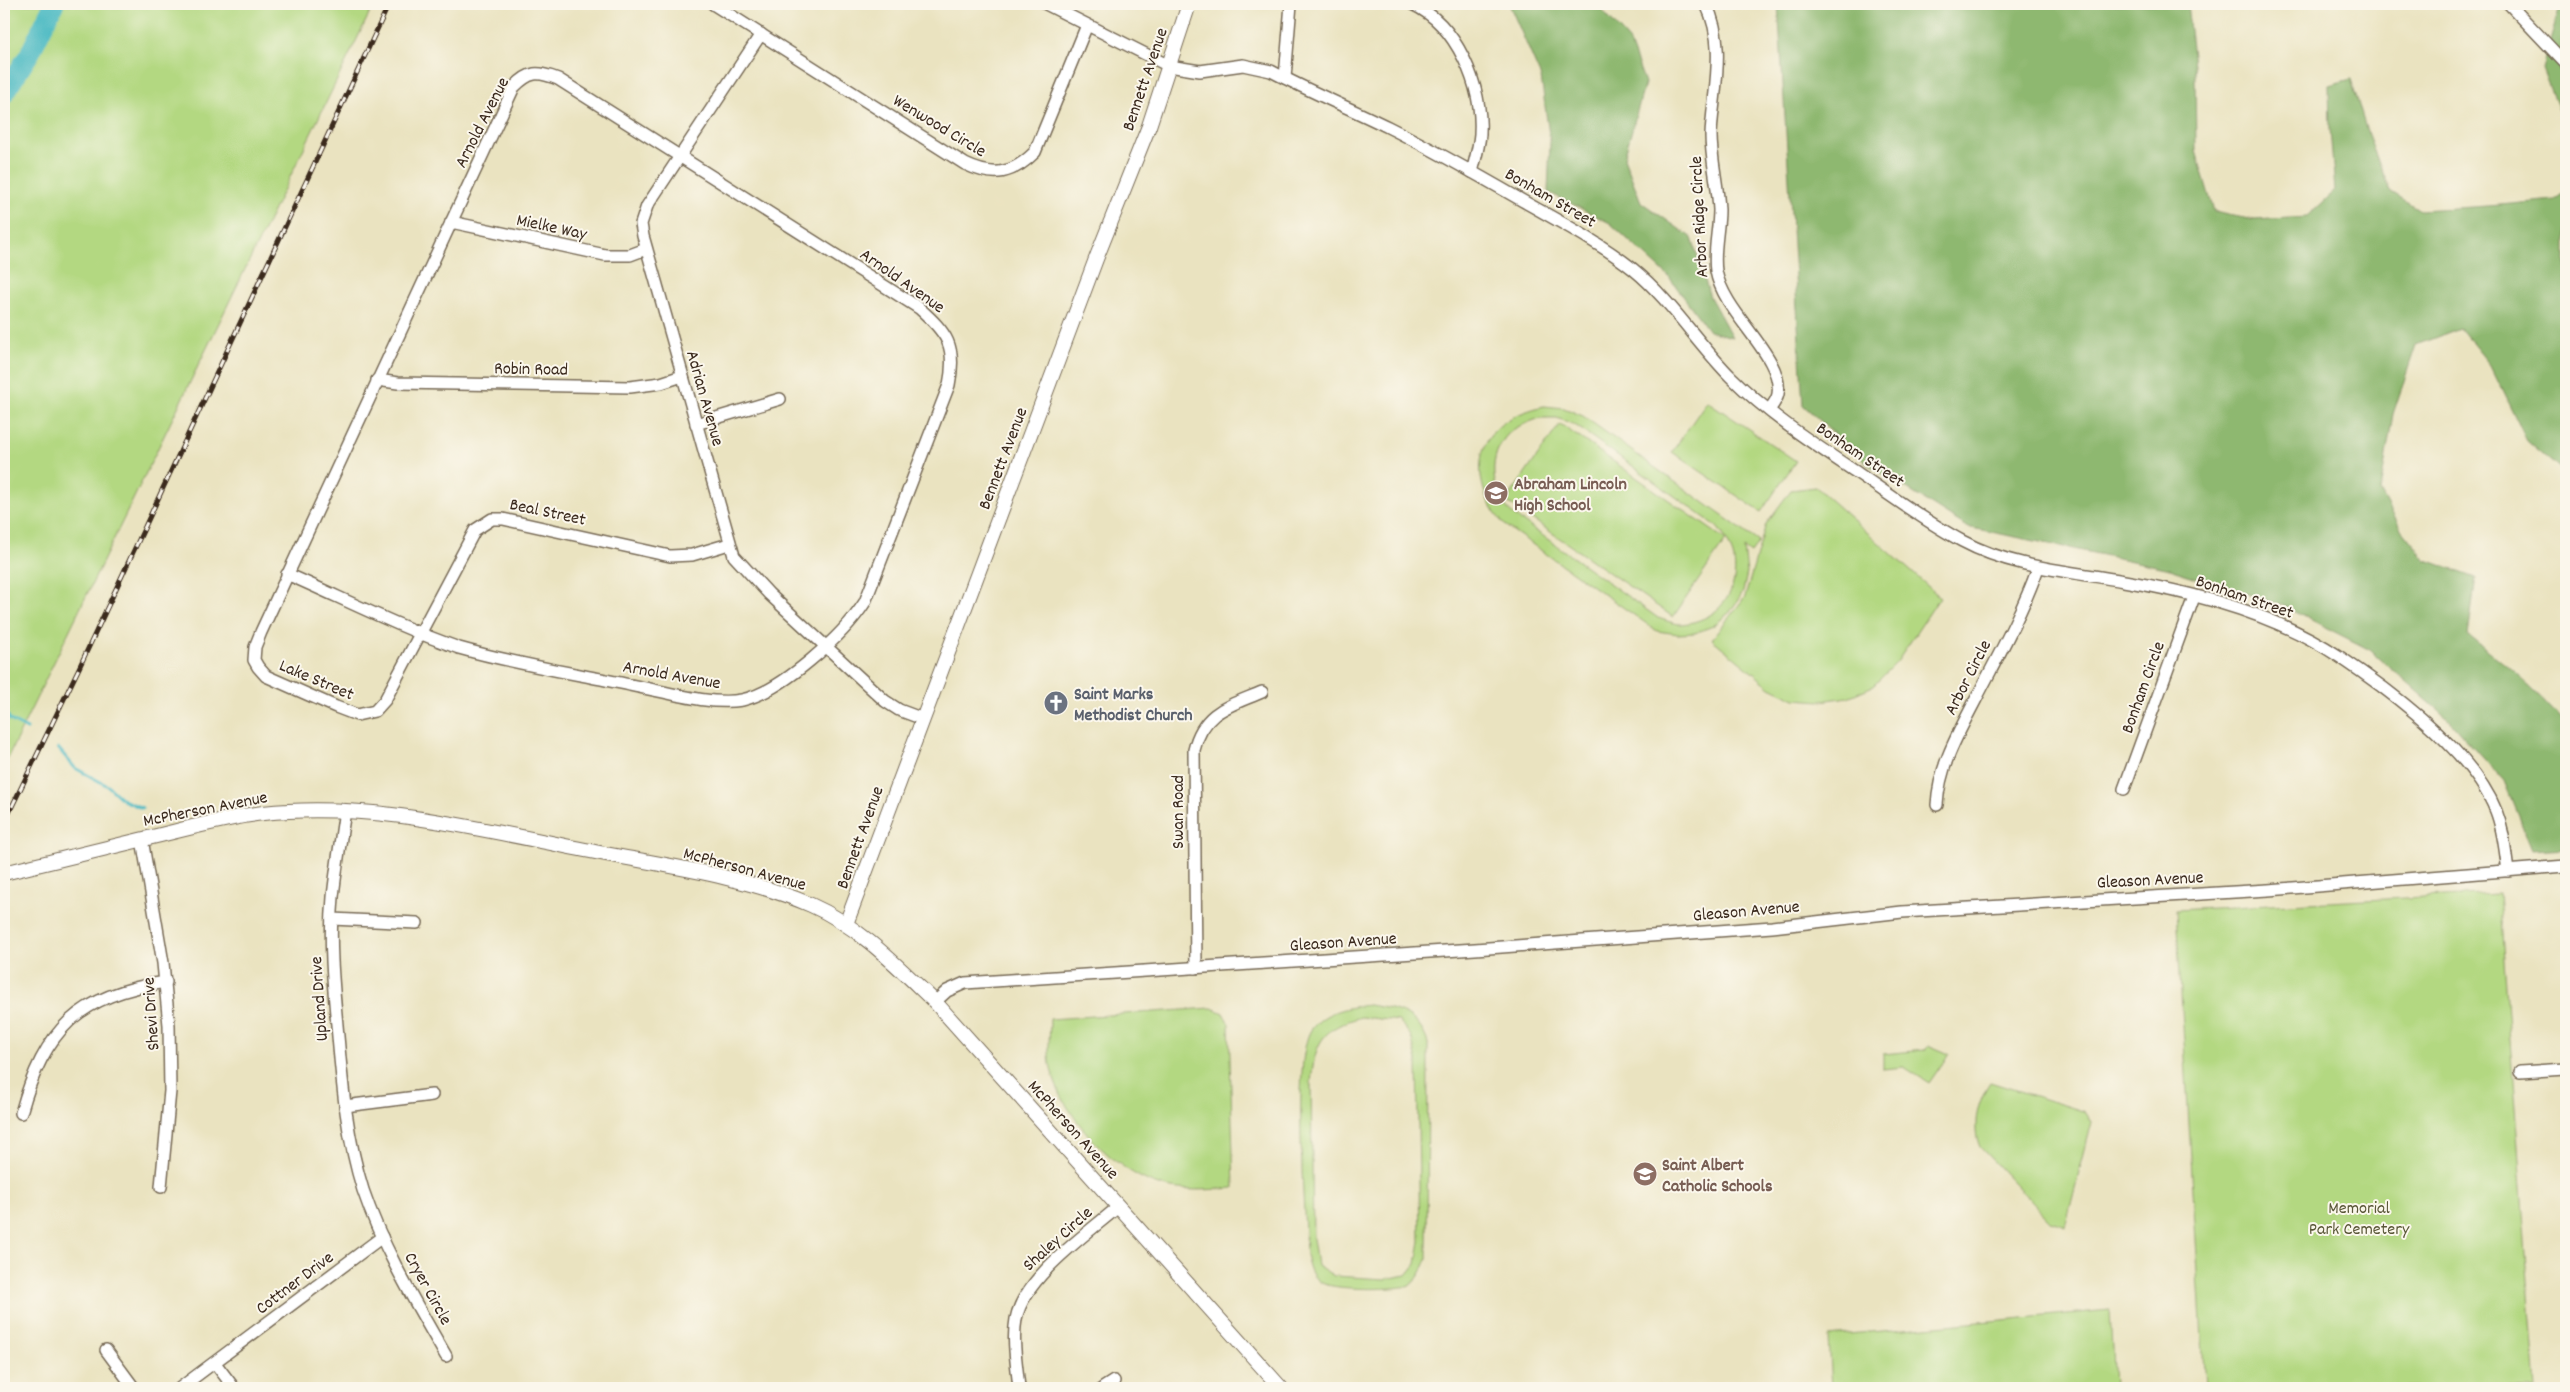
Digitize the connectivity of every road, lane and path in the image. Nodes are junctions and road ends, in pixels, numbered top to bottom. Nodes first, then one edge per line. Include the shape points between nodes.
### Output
1 (713, 4) edge
2 (1046, 4) edge
3 (1189, 4) edge
4 (1291, 4) edge
5 (1412, 4) edge
6 (1706, 4) edge
7 (2509, 4) edge
8 (1087, 25) junction
9 (761, 34) junction
10 (2566, 64) edge
11 (1169, 66) junction
12 (1285, 78) junction
13 (679, 156) junction
14 (1472, 172) junction
15 (451, 222) junction
16 (646, 249) junction
17 (682, 376) junction
18 (378, 380) junction
19 (780, 399) dead end
20 (1769, 410) junction
21 (696, 424) junction
22 (729, 544) junction
23 (2038, 568) junction
24 (287, 574) junction
25 (2194, 597) junction
26 (421, 632) junction
27 (826, 646) junction
28 (1262, 692) dead end
29 (923, 719) junction
30 (2124, 789) dead end
31 (1937, 806) dead end
32 (345, 810) junction
33 (142, 839) junction
34 (2566, 866) edge
35 (2508, 871) junction
36 (4, 874) edge
37 (332, 919) junction
38 (417, 923) dead end
39 (846, 924) junction
40 (1196, 968) junction
41 (166, 982) junction
42 (935, 1002) junction
43 (2566, 1069) edge
44 (2520, 1072) dead end
45 (432, 1095) dead end
46 (345, 1106) junction
47 (21, 1113) dead end
48 (161, 1187) dead end
49 (1118, 1206) junction
50 (382, 1237) junction
51 (106, 1350) dead end
52 (446, 1356) dead end
53 (215, 1363) junction
54 (1114, 1381) dead end
55 (134, 1388) edge
56 (180, 1388) edge
57 (234, 1388) edge
58 (1019, 1388) edge
59 (1103, 1388) edge
60 (1281, 1388) edge

1 - 9 street, Wenwood Circle
2 - 8 street, Bonham Street
3 - 11 main road, Bennett Avenue
4 - 12 street
5 - 14 street via 1444,30 1468,66 1480,112 1480,135
6 - 20 street, Arbor Ridge Circle via 1717,31 1718,47 1711,135 1719,210 1716,270 1729,305 1772,364 1778,381 1778,396
7 - 10 street
8 - 9 street, Wenwood Circle via 1035,152 1023,163 1000,172 987,172 965,164
8 - 11 street, Bonham Street
9 - 13 street, Adrian Avenue
11 - 12 street, Bonham Street via 1200,71 1233,65 1252,66
11 - 29 main road, Bennett Avenue
12 - 14 street, Bonham Street
13 - 15 street, Arnold Avenue via 558,79 542,73 531,74 514,87
13 - 16 street, Adrian Avenue via 644,212 641,224
13 - 27 street, Arnold Avenue via 918,308 941,328 949,344 952,368 949,385 865,602 854,620
14 - 20 street, Bonham Street via 1591,239 1633,269 1667,302 1731,377
15 - 16 street, Mielke Way via 606,255 630,255
15 - 18 street, Arnold Avenue
16 - 17 street, Adrian Avenue
17 - 18 street, Robin Road via 661,383 630,386
17 - 21 street, Adrian Avenue
18 - 24 street, Arnold Avenue
19 - 21 street
20 - 23 street, Bonham Street via 1936,527 1981,550
21 - 22 street, Adrian Avenue
22 - 26 street, Beal Street via 692,555 670,556 492,519 475,530
22 - 27 street, Adrian Avenue via 745,570
23 - 25 street, Bonham Street via 2126,581
23 - 31 street, Arbor Circle via 2028,596 1951,748 1938,785
24 - 26 street, Arnold Avenue
24 - 26 street, Lake Street via 255,647 254,660 266,676 296,690 357,715 375,711 385,700
25 - 30 street, Bonham Circle
25 - 35 street, Bonham Street via 2258,617 2320,645 2407,707 2466,763 2483,787 2501,826
26 - 27 street, Arnold Avenue via 482,654 727,702 764,693
27 - 29 street, Adrian Avenue via 885,701
28 - 40 street, Swan Road via 1216,712 1198,734 1194,750
29 - 39 main road, Bennett Avenue
32 - 33 main road, McPherson Avenue via 264,813
32 - 37 street, Upland Drive
32 - 39 main road, McPherson Avenue via 402,814 718,878 791,898
33 - 36 main road, McPherson Avenue
33 - 41 street, Shevi Drive
34 - 35 street, Gleason Avenue
35 - 40 street, Gleason Avenue via 2268,890 1902,912 1772,927
37 - 38 street
37 - 46 street, Upland Drive via 331,959
39 - 42 main road, McPherson Avenue via 882,952
40 - 42 street, Gleason Avenue via 965,983 947,991
41 - 47 street via 112,994 77,1014 50,1043 36,1066
41 - 48 street, Shevi Drive via 170,1091
42 - 49 main road, McPherson Avenue
43 - 44 street
45 - 46 street
46 - 50 street, Upland Drive via 348,1133 361,1183
49 - 58 street, Shaley Circle via 1040,1276 1023,1297 1015,1330
49 - 60 main road, McPherson Avenue
50 - 52 street, Cryer Circle
50 - 53 street, Cottner Drive
51 - 55 street
53 - 56 street, Cottner Drive
53 - 57 street
54 - 59 street

